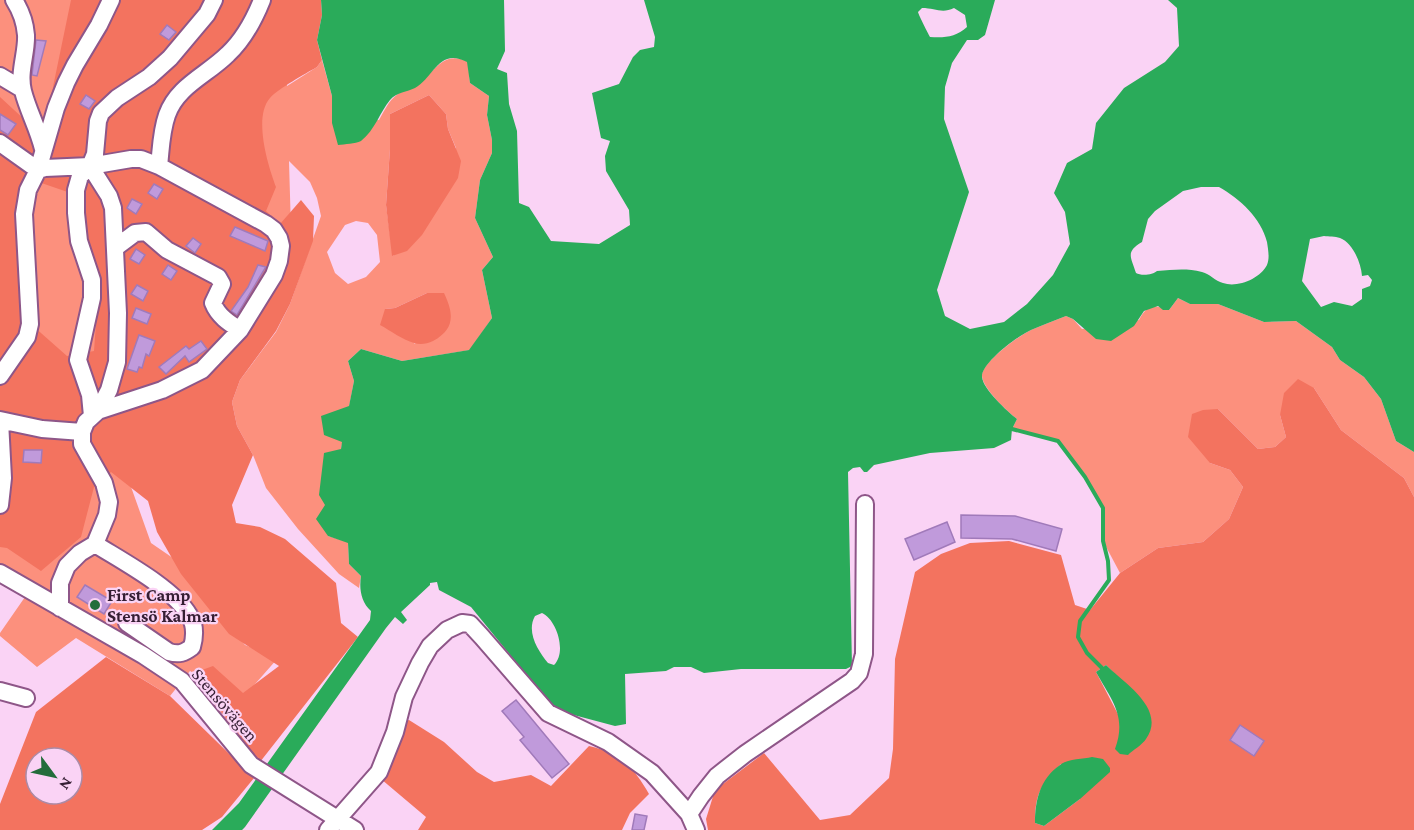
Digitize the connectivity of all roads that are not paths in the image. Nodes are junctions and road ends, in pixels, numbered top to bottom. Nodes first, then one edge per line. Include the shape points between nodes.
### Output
1 (14, 0) edge
2 (111, 0) edge
3 (214, 0) edge
4 (262, 0) edge
5 (0, 76) edge
6 (22, 89) junction
7 (0, 143) edge
8 (44, 152) junction
9 (96, 165) junction
10 (159, 166) junction
11 (38, 170) junction
12 (115, 248) junction
13 (240, 330) junction
14 (0, 376) edge
15 (95, 413) junction
16 (0, 421) edge
17 (82, 432) junction
18 (865, 504) dead end
19 (0, 505) edge
20 (95, 544) junction
21 (0, 573) edge
22 (60, 608) junction
23 (127, 623) dead end
24 (0, 691) edge
25 (26, 698) dead end
26 (689, 814) junction
27 (333, 825) edge
28 (354, 830) edge
29 (696, 830) edge

1 - 6 street via 23,15 26,37
2 - 8 street via 66,83
3 - 9 street via 170,58 101,112
4 - 10 street via 240,41 179,94 167,114
5 - 6 street
6 - 8 street
7 - 11 street
8 - 11 street
9 - 10 street via 141,159
9 - 11 street
9 - 12 street via 113,208
9 - 15 street via 80,176 76,190 80,241 92,280 92,298 78,360
10 - 13 street via 266,224 279,238 281,246 274,275
11 - 14 street via 28,190 24,213 30,324 27,337
12 - 13 street via 135,233 146,232 167,250 218,277 222,284 213,303 225,320
12 - 15 street via 117,362 109,390
13 - 15 street via 202,370 162,390
15 - 17 street
16 - 17 street
16 - 19 street
17 - 20 street via 82,444 104,483 109,502
18 - 26 street via 864,654 859,673 717,776
20 - 22 street via 67,566 60,584
20 - 23 street via 180,604 194,625 196,649 169,652
21 - 22 street, Stensövägen
22 - 27 street, Stensövägen via 182,681 251,765 284,785
24 - 25 street
26 - 27 street via 631,756 548,713 470,624 462,622 430,646 404,697 379,772
26 - 29 street
27 - 28 street, Stensövägen

